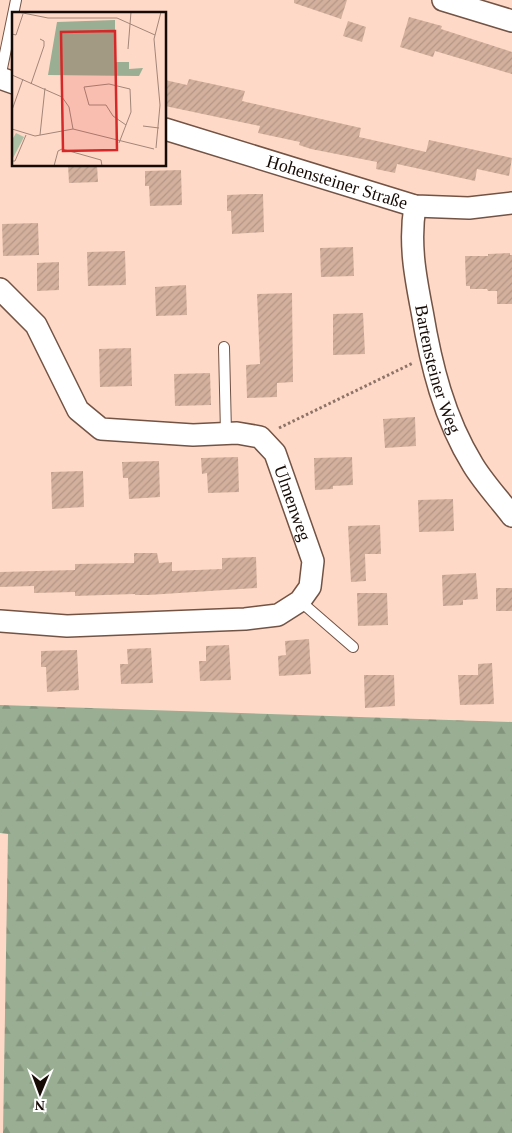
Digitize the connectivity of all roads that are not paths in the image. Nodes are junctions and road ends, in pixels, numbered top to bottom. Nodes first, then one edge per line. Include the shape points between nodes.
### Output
1 (443, 0) edge
2 (12, 20) edge
3 (512, 22) edge
4 (0, 78) edge
5 (12, 82) edge
6 (166, 129) edge
7 (512, 203) edge
8 (415, 206) junction
9 (0, 290) edge
10 (224, 347) dead end
11 (226, 433) junction
12 (512, 516) edge
13 (300, 600) junction
14 (0, 620) edge
15 (353, 647) dead end

1 - 3 street
2 - 4 lane
4 - 5 street
6 - 8 street, Hohensteiner Straße
7 - 8 street, Hohensteiner Straße via 470,208
8 - 12 street, Bartensteiner Weg via 413,263 430,355 447,415 473,466
9 - 11 street via 36,325 78,410 101,429 193,435
10 - 11 lane
11 - 13 street, Ulmenweg via 260,437 276,454 313,561 310,587
13 - 14 street, Ulmenweg via 278,615 245,619 67,626
13 - 15 lane

